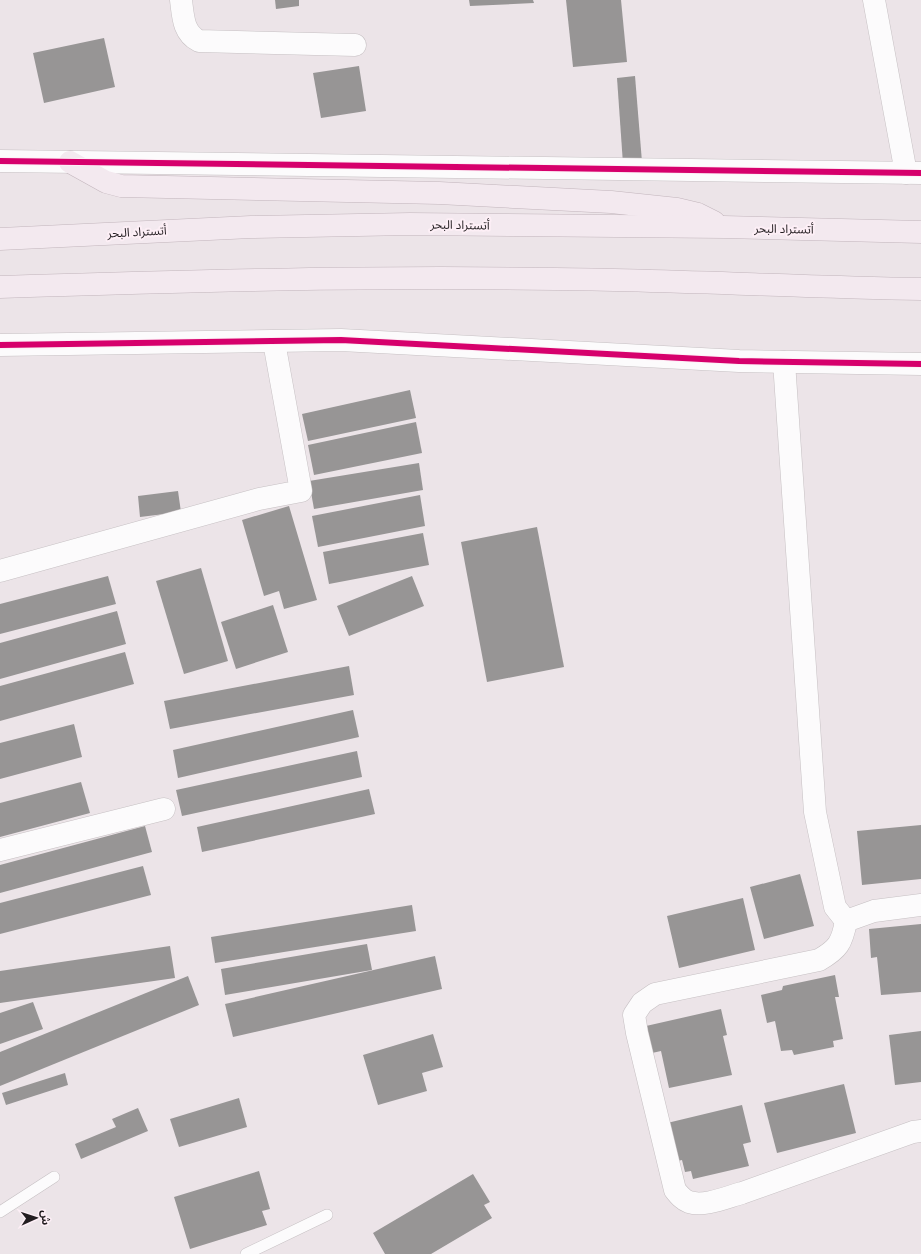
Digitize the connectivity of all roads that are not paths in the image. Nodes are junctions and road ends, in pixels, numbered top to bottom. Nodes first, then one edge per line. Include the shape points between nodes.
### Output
1 (181, 0) edge
2 (874, 0) edge
3 (355, 45) dead end
4 (0, 161) edge
5 (70, 162) junction
6 (914, 173) edge
7 (724, 227) junction
8 (921, 232) edge
9 (0, 239) edge
10 (0, 287) edge
11 (921, 289) edge
12 (274, 342) junction
13 (0, 345) edge
14 (784, 362) junction
15 (921, 364) edge
16 (0, 571) edge
17 (164, 809) dead end
18 (0, 850) edge
19 (921, 905) edge
20 (846, 921) junction
21 (921, 1131) edge
22 (54, 1177) dead end
23 (0, 1212) edge
24 (327, 1214) dead end
25 (246, 1254) edge

1 - 3 street via 186,31 198,41
2 - 6 street
4 - 5 street
5 - 6 street
5 - 7 highway via 106,182 121,186 439,193 611,202 677,209 698,214
7 - 8 highway, أتستراد البحر
7 - 9 highway, أتستراد البحر via 410,224 251,227
10 - 11 highway via 252,279 411,278 557,279
12 - 13 street
12 - 14 street via 340,340
12 - 16 street via 301,491 259,499
14 - 15 street
14 - 20 street via 815,812 835,907
17 - 18 street
19 - 20 street via 874,911
20 - 21 street via 841,939 834,951 819,960 655,994 642,1003 634,1015 675,1190 690,1202 717,1200
22 - 23 lane
24 - 25 lane

